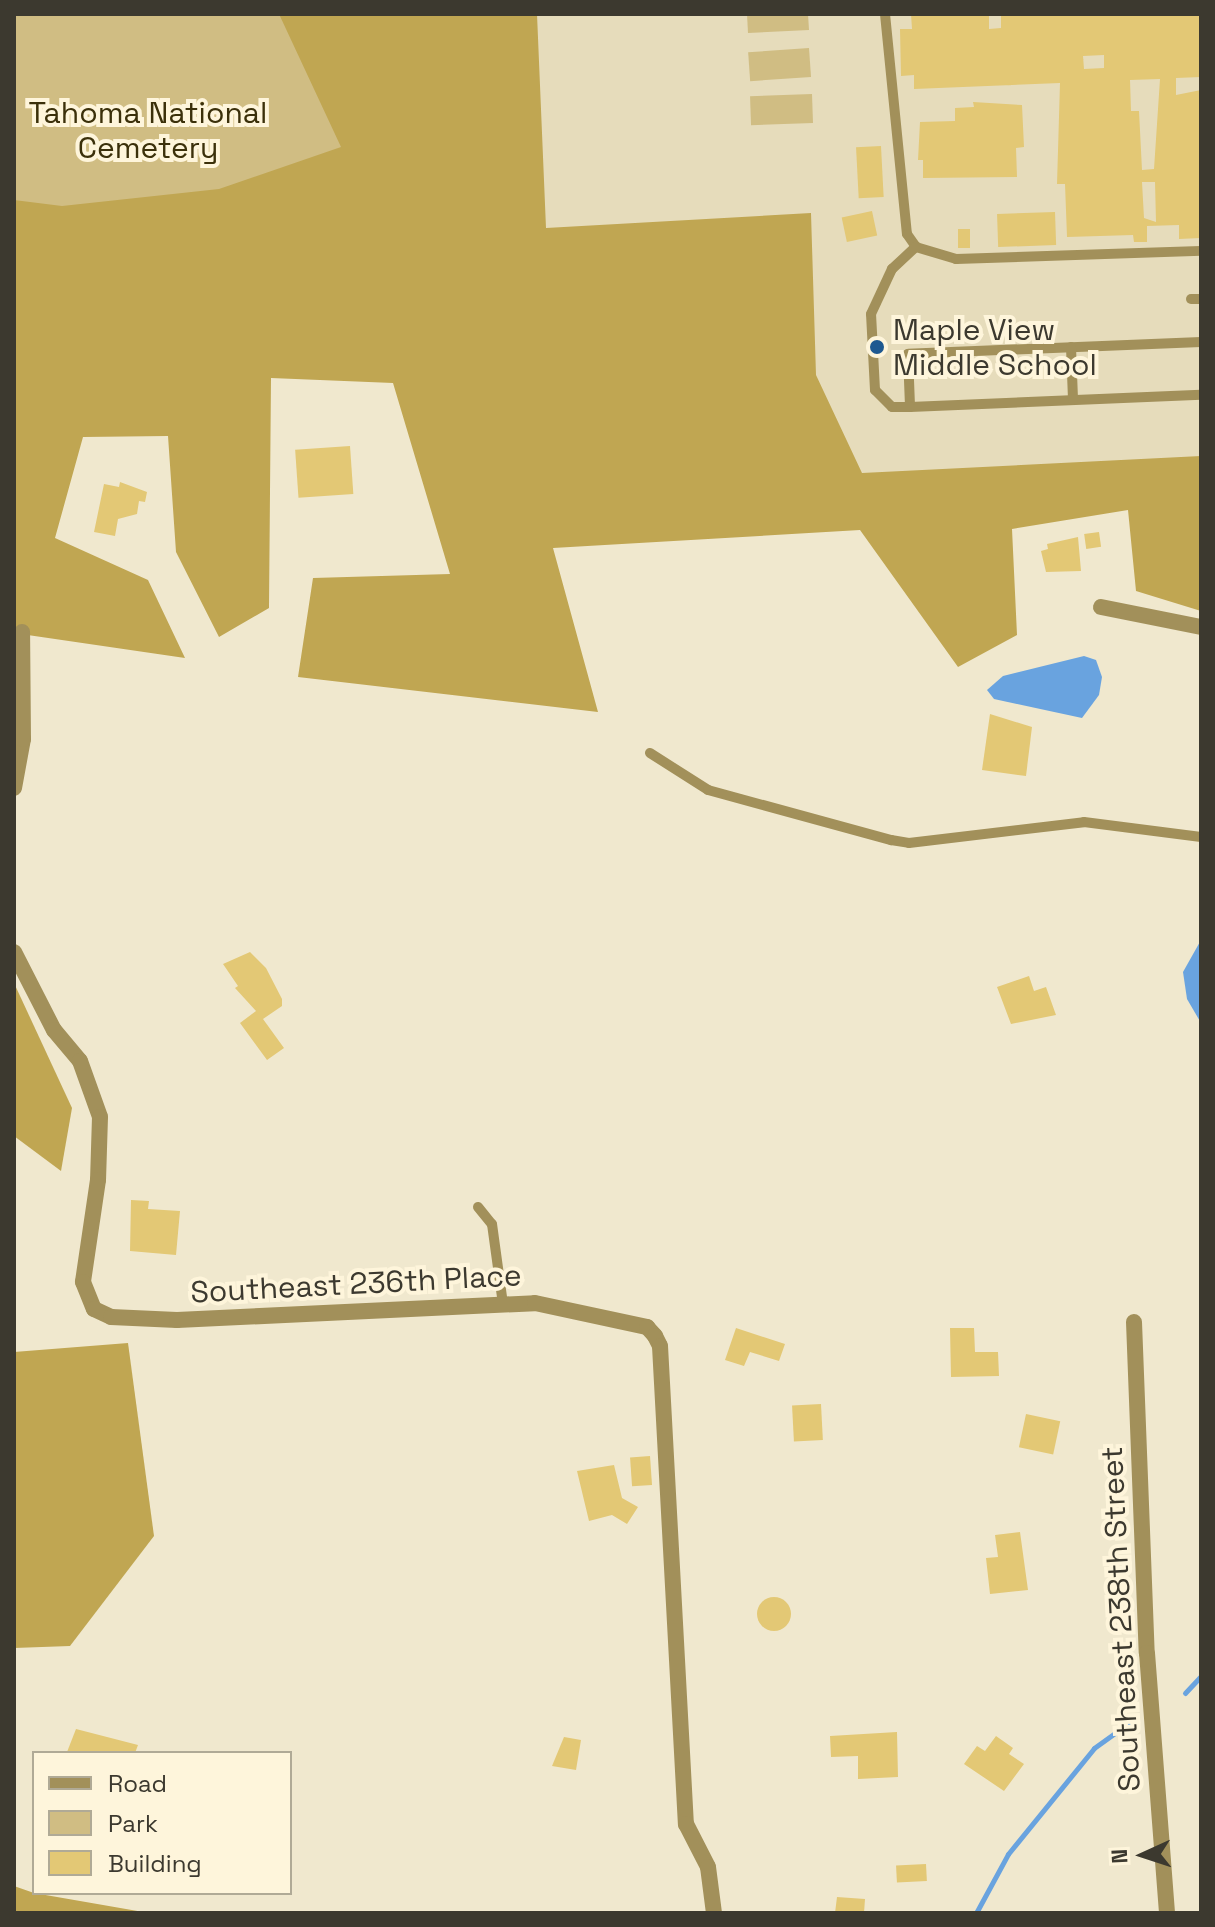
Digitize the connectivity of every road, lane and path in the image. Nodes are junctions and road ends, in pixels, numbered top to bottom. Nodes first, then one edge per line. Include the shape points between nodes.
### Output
1 (885, 14) edge
2 (916, 247) junction
3 (1201, 251) edge
4 (1201, 342) edge
5 (1071, 347) junction
6 (1201, 395) edge
7 (1073, 400) junction
8 (910, 407) junction
9 (1101, 607) dead end
10 (1201, 627) edge
11 (22, 632) dead end
12 (650, 753) dead end
13 (14, 788) edge
14 (1201, 837) edge
15 (14, 952) edge
16 (478, 1207) dead end
17 (503, 1304) junction
18 (1134, 1322) dead end
19 (714, 1913) edge
20 (1167, 1913) edge

1 - 2 lane via 907,234
2 - 3 lane via 956,259
2 - 8 lane via 892,269 871,314 875,390 892,407
4 - 5 lane
5 - 7 lane
5 - 8 lane via 908,354
6 - 7 lane
7 - 8 lane
9 - 10 street
11 - 13 street via 23,739
12 - 14 lane via 708,790 909,843 1084,822
15 - 17 street, Southeast 236th Place via 46,1018 80,1061 100,1117 98,1180 83,1282 94,1309 111,1317 177,1320
16 - 17 lane via 492,1224
17 - 19 street, Southeast 236th Place via 535,1303 647,1327 660,1346 686,1824 708,1867
18 - 20 street, Southeast 238th Street via 1147,1653

